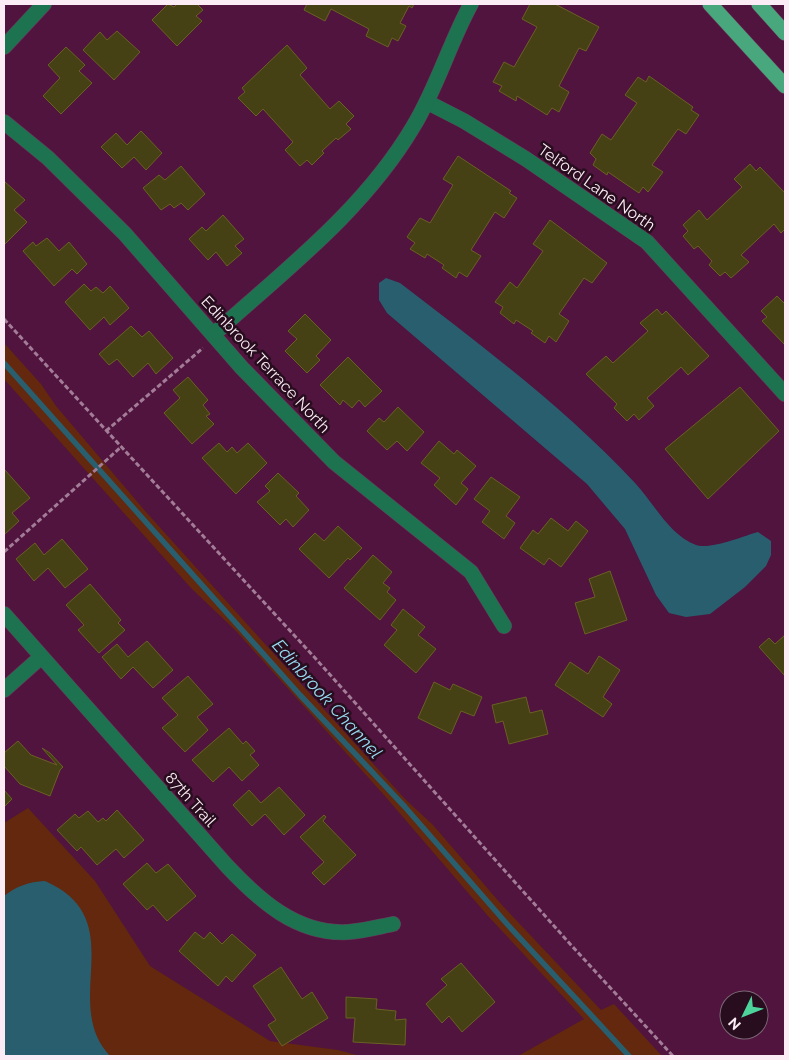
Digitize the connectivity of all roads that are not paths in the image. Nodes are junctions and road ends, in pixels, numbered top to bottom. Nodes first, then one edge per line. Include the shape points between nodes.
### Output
1 (44, 4) edge
2 (471, 4) edge
3 (710, 4) edge
4 (759, 4) edge
5 (785, 32) edge
6 (4, 47) edge
7 (785, 86) edge
8 (428, 102) junction
9 (4, 122) edge
10 (214, 334) junction
11 (785, 394) edge
12 (4, 614) edge
13 (504, 626) dead end
14 (41, 657) junction
15 (4, 690) edge
16 (393, 924) dead end

1 - 6 street
2 - 8 street
3 - 7 main road
4 - 5 main road
8 - 10 street via 394,157 342,218
8 - 11 street, Telford Lane North via 526,159 647,242
9 - 10 street, Edinbrook Terrace North via 59,169 125,234
10 - 13 street, Edinbrook Terrace North via 274,402 334,462 471,572
12 - 14 street, 87th Trail
14 - 15 street
14 - 16 street, 87th Trail via 262,901 294,921 319,930 347,932

